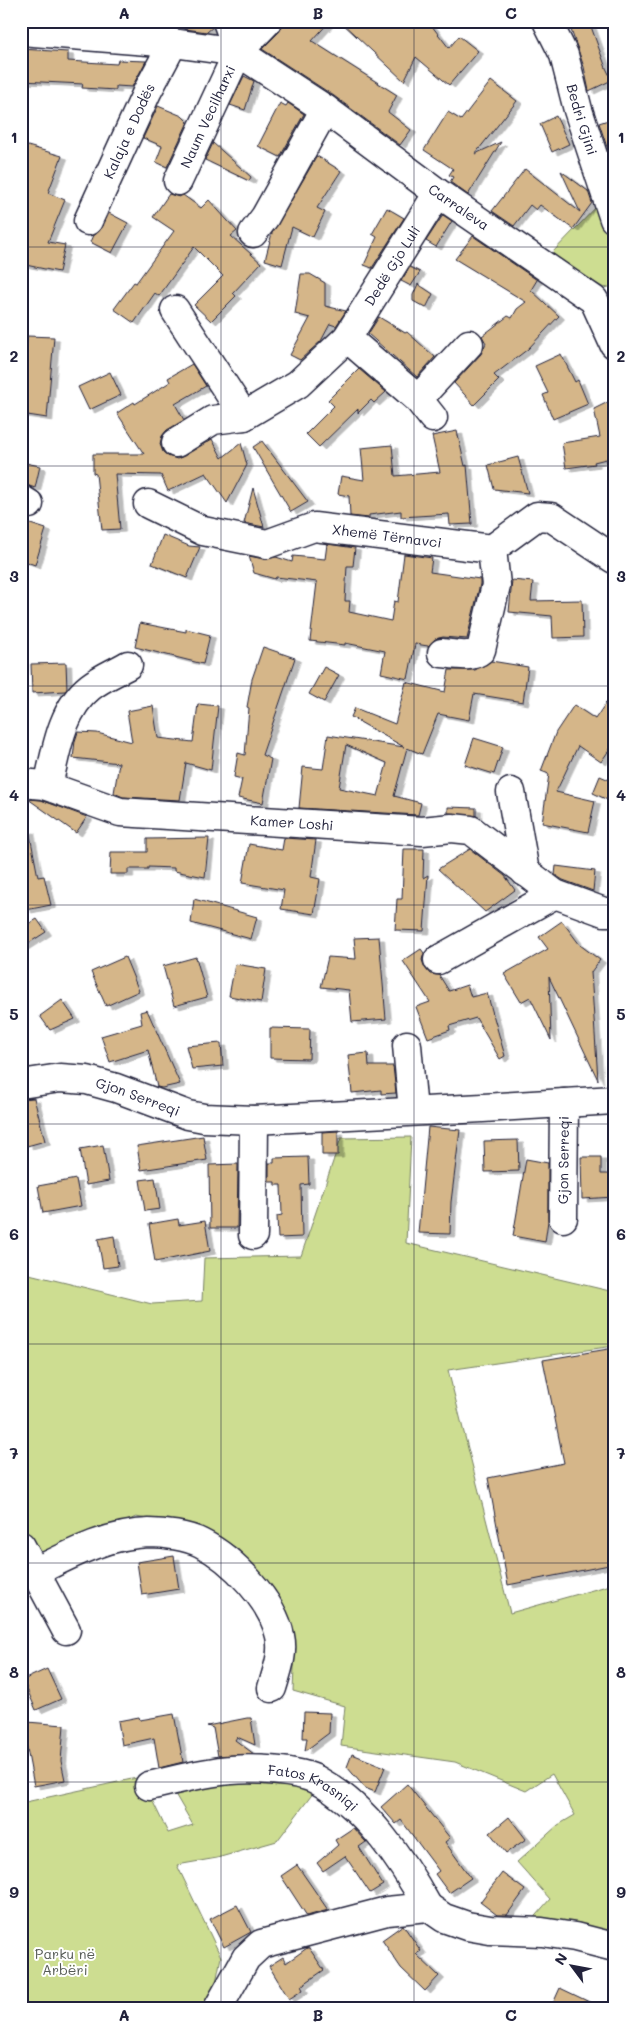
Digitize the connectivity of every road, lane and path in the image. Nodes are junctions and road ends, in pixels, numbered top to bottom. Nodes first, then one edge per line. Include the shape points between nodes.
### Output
1 (227, 21) edge
2 (268, 21) edge
3 (547, 21) edge
4 (21, 31) edge
5 (173, 43) junction
6 (238, 52) junction
7 (325, 109) junction
8 (178, 181) dead end
9 (438, 193) junction
10 (614, 219) edge
11 (88, 221) dead end
12 (253, 233) dead end
13 (604, 298) edge
14 (175, 310) dead end
15 (347, 338) junction
16 (468, 344) dead end
17 (614, 344) edge
18 (244, 416) junction
19 (176, 443) dead end
20 (148, 504) dead end
21 (492, 549) junction
22 (614, 559) edge
23 (442, 653) dead end
24 (128, 665) dead end
25 (21, 783) edge
26 (48, 786) junction
27 (511, 792) dead end
28 (525, 872) junction
29 (555, 894) junction
30 (614, 912) edge
31 (438, 960) dead end
32 (407, 1045) dead end
33 (21, 1084) edge
34 (614, 1100) edge
35 (564, 1103) junction
36 (413, 1111) junction
37 (254, 1120) junction
38 (562, 1218) dead end
39 (253, 1235) dead end
40 (21, 1546) edge
41 (35, 1572) junction
42 (66, 1630) dead end
43 (272, 1688) dead end
44 (149, 1786) dead end
45 (428, 1907) junction
46 (614, 1947) edge
47 (218, 2008) edge

1 - 6 street
2 - 6 street, Naum Vecilharxi
3 - 10 street, Bedri Gjini via 564,55 578,110
4 - 5 street, Carraleva
5 - 6 street, Carraleva
5 - 11 street, Kalaja e Dodës
6 - 7 street, Carraleva
6 - 8 street, Naum Vecilharxi
7 - 9 street, Carraleva
7 - 12 street
9 - 13 street, Carraleva
9 - 15 street, Dedë Gjo Luli
13 - 17 street, Carraleva
14 - 18 street
15 - 16 street via 426,408
15 - 18 street, Dedë Gjo Luli via 298,384
18 - 19 street, Dedë Gjo Luli via 212,420
20 - 21 street, Xhemë Tërnavci via 203,531 267,544 314,527
21 - 22 street via 537,516 551,517
21 - 23 street via 496,585 481,650 471,655
24 - 26 street via 90,687 75,704 60,734
25 - 26 street, Kamer Loshi
26 - 28 street, Kamer Loshi via 120,812 422,831 471,830
27 - 28 street
28 - 29 street, Kamer Loshi
29 - 30 street, Kamer Loshi via 604,912
29 - 31 street
32 - 36 street
33 - 37 street, Gjon Serreqi via 60,1078 87,1080 188,1115
34 - 35 street, Gjon Serreqi
35 - 36 street, Gjon Serreqi
35 - 38 street, Gjon Serreqi
36 - 37 street, Gjon Serreqi
37 - 39 street
40 - 41 street
41 - 42 street
41 - 43 street via 83,1548 122,1536 150,1533 200,1542 223,1556 245,1577 276,1623 281,1637 281,1656
44 - 45 street, Fatos Krasniqi via 230,1770 270,1769 315,1779 348,1802 380,1834 411,1876
45 - 46 street via 444,1918 467,1926 542,1932
45 - 47 street via 387,1910 261,1944 246,1958

